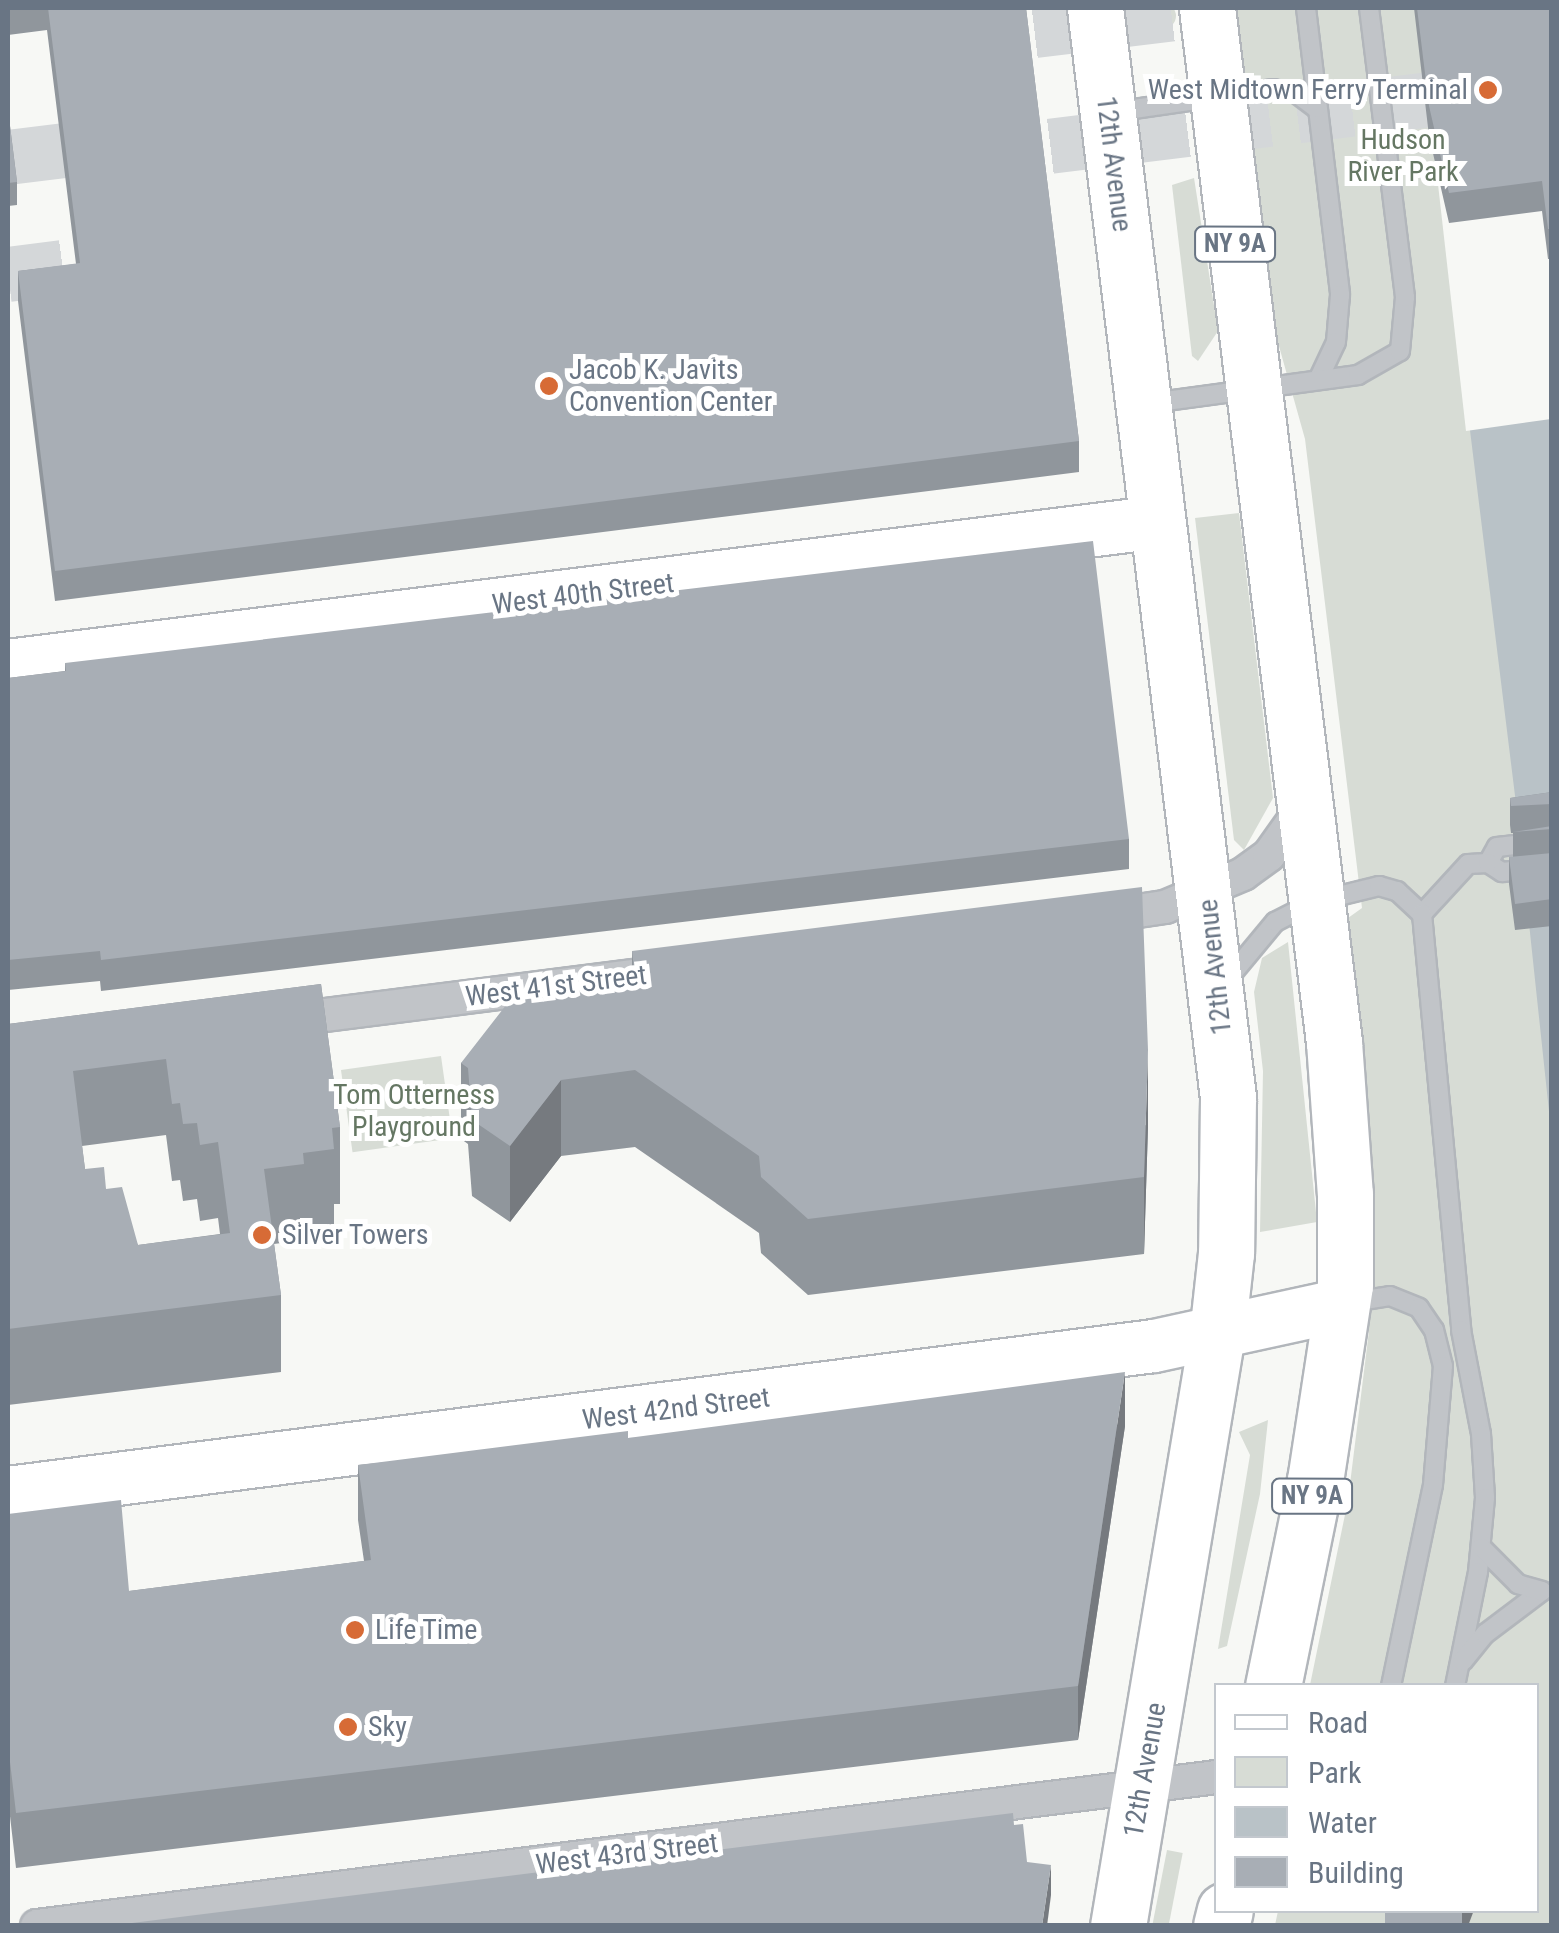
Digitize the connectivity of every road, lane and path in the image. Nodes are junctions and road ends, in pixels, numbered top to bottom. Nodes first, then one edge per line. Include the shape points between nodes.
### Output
1 (1096, 8) edge
2 (1206, 8) edge
3 (1306, 8) edge
4 (1369, 8) edge
5 (1216, 98) junction
6 (1316, 108) junction
7 (1108, 112) junction
8 (1318, 380) junction
9 (1253, 390) junction
10 (1145, 404) junction
11 (1159, 522) junction
12 (8, 666) edge
13 (1304, 806) junction
14 (1552, 841) edge
15 (1488, 863) junction
16 (1552, 867) edge
17 (1207, 892) junction
18 (1314, 902) junction
19 (1422, 914) junction
20 (1062, 921) edge
21 (708, 966) edge
22 (1219, 990) junction
23 (259, 1023) edge
24 (1342, 1305) junction
25 (1216, 1334) junction
26 (8, 1493) edge
27 (1482, 1548) junction
28 (1547, 1590) edge
29 (1459, 1665) junction
30 (1274, 1683) edge
31 (1393, 1683) edge
32 (1455, 1683) edge
33 (1214, 1778) edge
34 (1141, 1789) junction
35 (37, 1926) edge
36 (1118, 1926) edge

1 - 7 highway, 12th Avenue
2 - 5 highway, NY 9A
3 - 6 lane
4 - 8 lane via 1405,339 1374,370
5 - 6 lane via 1285,90
5 - 7 lane
5 - 9 highway, NY 9A
6 - 8 lane via 1340,295 1336,342
7 - 10 highway, 12th Avenue
8 - 9 lane
9 - 10 lane
9 - 13 highway, NY 9A
10 - 11 highway, 12th Avenue
11 - 12 main road, West 40th Street
11 - 17 highway, 12th Avenue
13 - 17 street via 1256,866
13 - 18 highway, NY 9A
14 - 15 lane via 1497,847
15 - 16 lane via 1502,872
15 - 19 lane via 1468,864
17 - 20 street via 1165,907
17 - 22 highway, 12th Avenue
18 - 19 lane via 1379,886 1397,891
18 - 22 lane via 1262,933
18 - 24 highway, NY 9A via 1339,1097
19 - 27 lane via 1461,1330 1481,1434
21 - 23 street, West 41st Street
22 - 25 highway, 12th Avenue via 1228,1142
24 - 25 main road, West 42nd Street
24 - 30 highway, NY 9A via 1316,1480
24 - 31 lane via 1379,1296 1408,1301 1434,1330 1441,1352 1433,1485
25 - 26 main road, West 42nd Street
25 - 34 highway, 12th Avenue
27 - 28 lane via 1518,1584
27 - 29 lane
28 - 29 lane via 1484,1634
29 - 32 lane
33 - 34 street, West 43rd Street
34 - 35 street, West 43rd Street
34 - 36 highway, 12th Avenue

